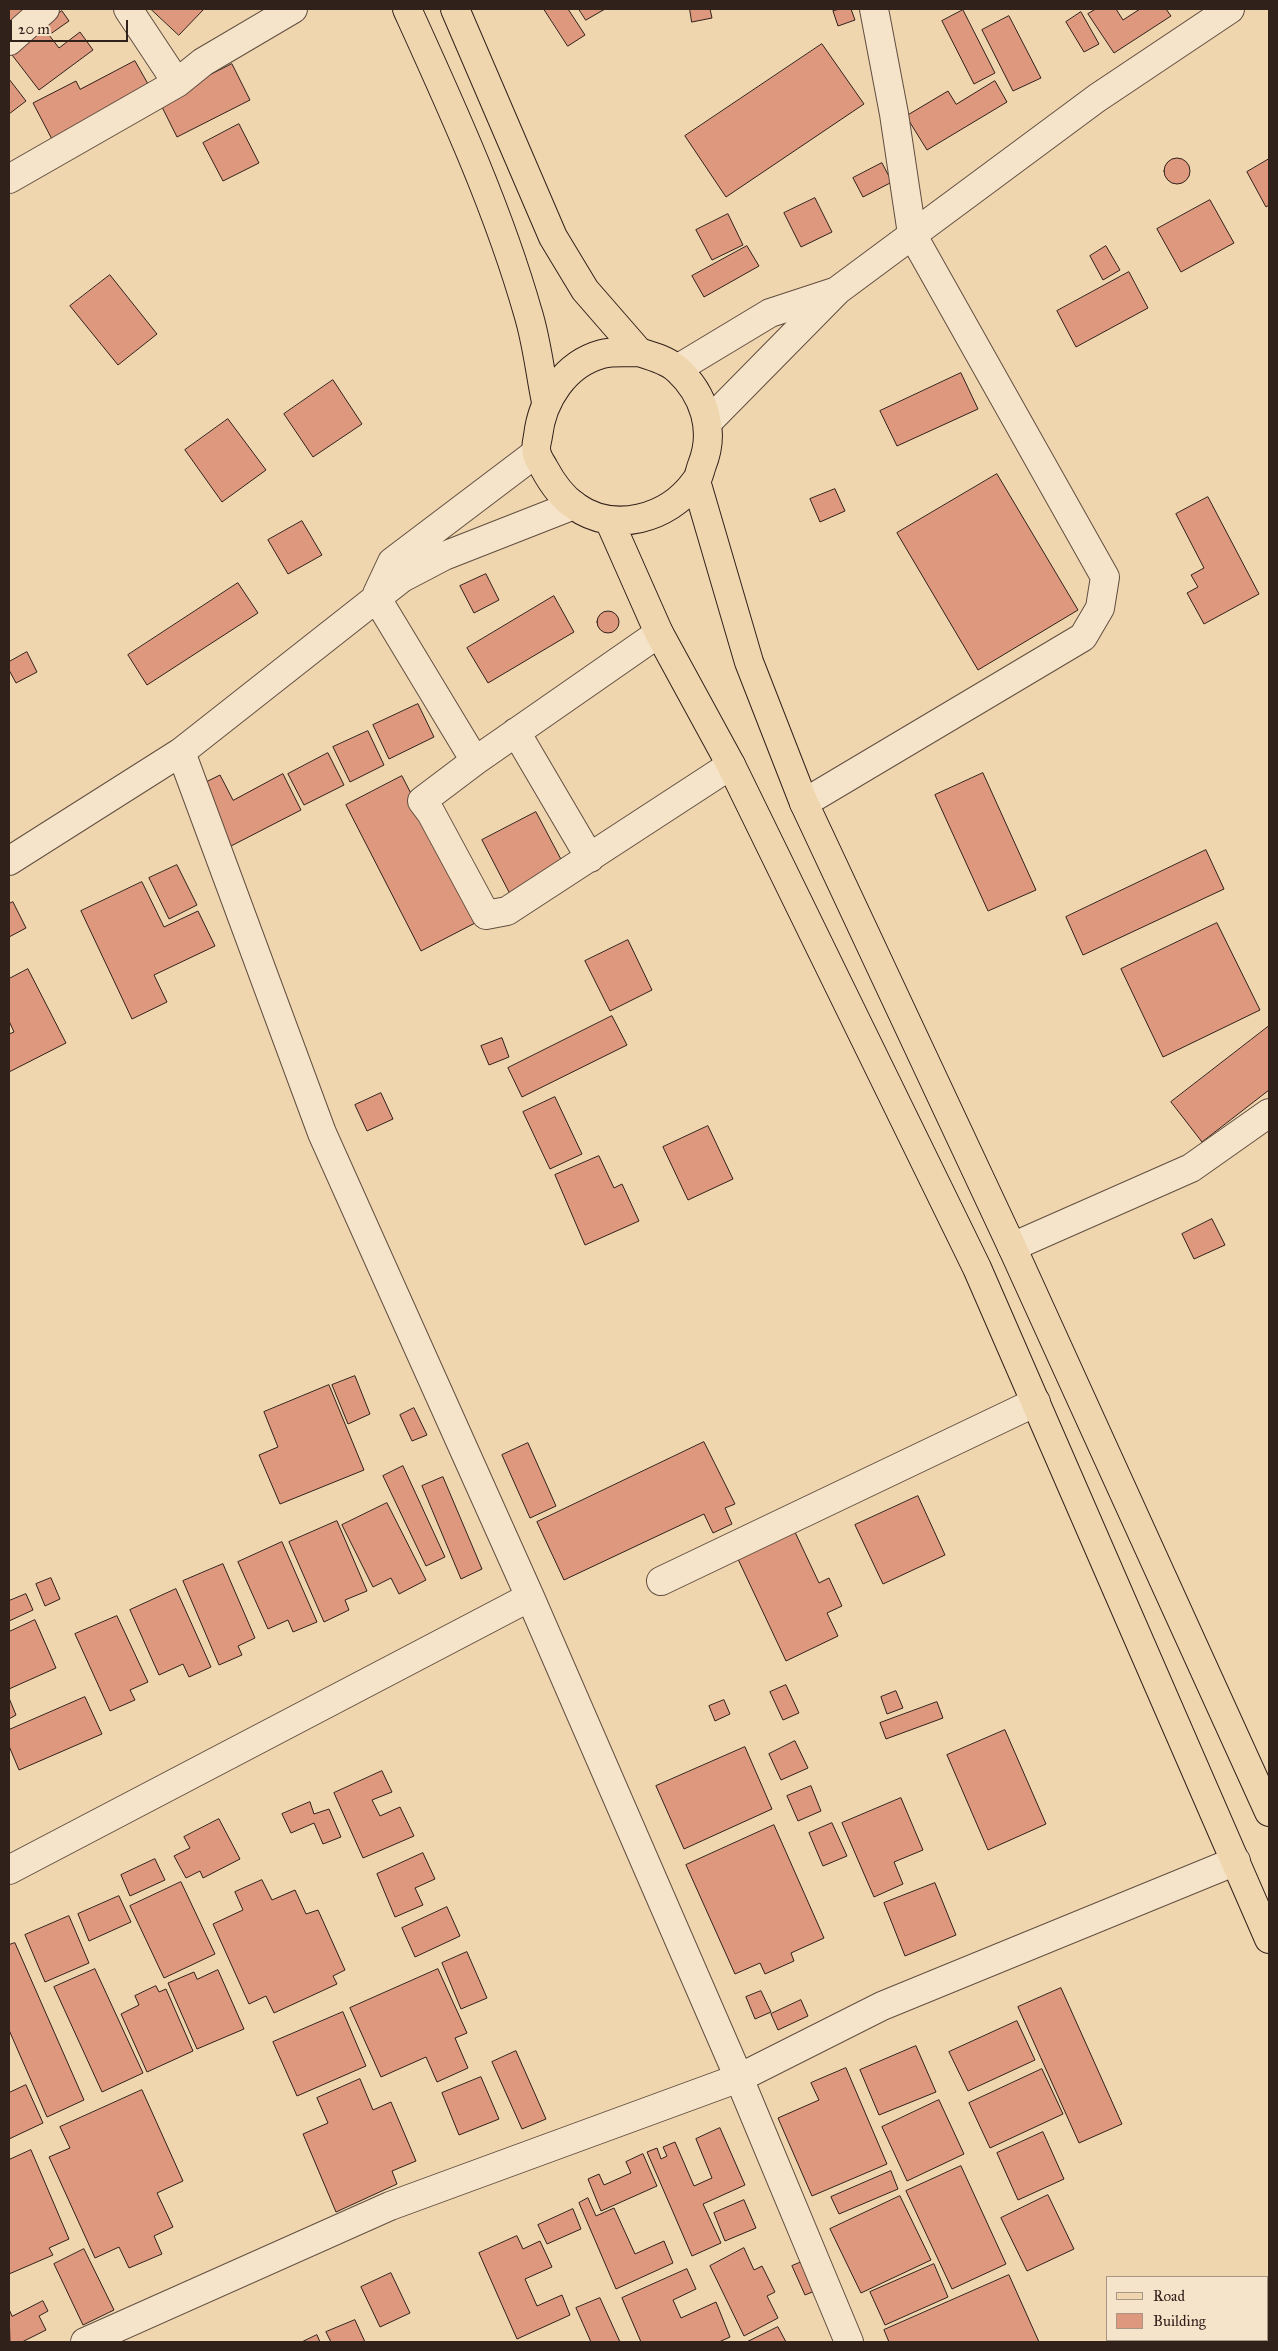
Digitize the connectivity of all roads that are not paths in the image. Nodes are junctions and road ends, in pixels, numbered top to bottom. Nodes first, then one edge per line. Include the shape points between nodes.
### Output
1 (45, 9) edge
2 (128, 9) edge
3 (293, 9) edge
4 (408, 9) edge
5 (455, 9) edge
6 (874, 9) edge
7 (1230, 9) edge
8 (9, 41) edge
9 (177, 83) junction
10 (9, 179) edge
11 (912, 234) junction
12 (838, 290) junction
13 (639, 352) junction
14 (676, 369) junction
15 (546, 402) junction
16 (708, 422) junction
17 (536, 453) junction
18 (696, 481) junction
19 (574, 505) junction
20 (609, 520) junction
21 (376, 597) junction
22 (658, 633) junction
23 (516, 732) junction
24 (181, 752) junction
25 (475, 761) junction
26 (731, 765) junction
27 (804, 803) junction
28 (590, 858) junction
29 (9, 861) edge
30 (1269, 1113) edge
31 (1012, 1247) junction
32 (1036, 1402) junction
33 (661, 1581) dead end
34 (530, 1597) junction
35 (1269, 1812) edge
36 (1236, 1861) junction
37 (9, 1870) edge
38 (1269, 1939) edge
39 (739, 2078) junction
40 (85, 2342) edge
41 (849, 2342) edge

1 - 8 street
2 - 9 street
3 - 9 street via 203,62
4 - 15 main road via 482,176 529,314
5 - 13 main road via 553,237 585,290
6 - 11 street
7 - 11 street via 1097,98
9 - 10 street
11 - 12 street
11 - 27 street via 1104,577 1100,608 1083,637
12 - 14 street via 770,313
12 - 16 street
13 - 14 main road via 659,358
13 - 15 main road via 602,354 568,372
14 - 16 main road via 698,392
15 - 17 main road
16 - 18 main road via 707,452
17 - 19 main road via 551,482
17 - 21 street via 392,562
18 - 20 main road via 673,506 658,513 642,519
18 - 27 main road via 750,662
19 - 20 main road
19 - 21 street via 444,556 402,578
20 - 22 main road
21 - 24 street
21 - 25 street
22 - 23 street
22 - 26 main road
23 - 25 street
23 - 28 street
24 - 29 street
24 - 34 street via 322,1133
25 - 28 street via 422,801 486,914 507,912
26 - 28 street
26 - 32 main road via 977,1268
27 - 31 main road
30 - 31 street via 1191,1168
31 - 35 main road
32 - 33 street
32 - 36 main road
34 - 37 street
34 - 39 street
36 - 38 main road
36 - 39 street via 882,2006
39 - 40 street via 390,2206
39 - 41 street

